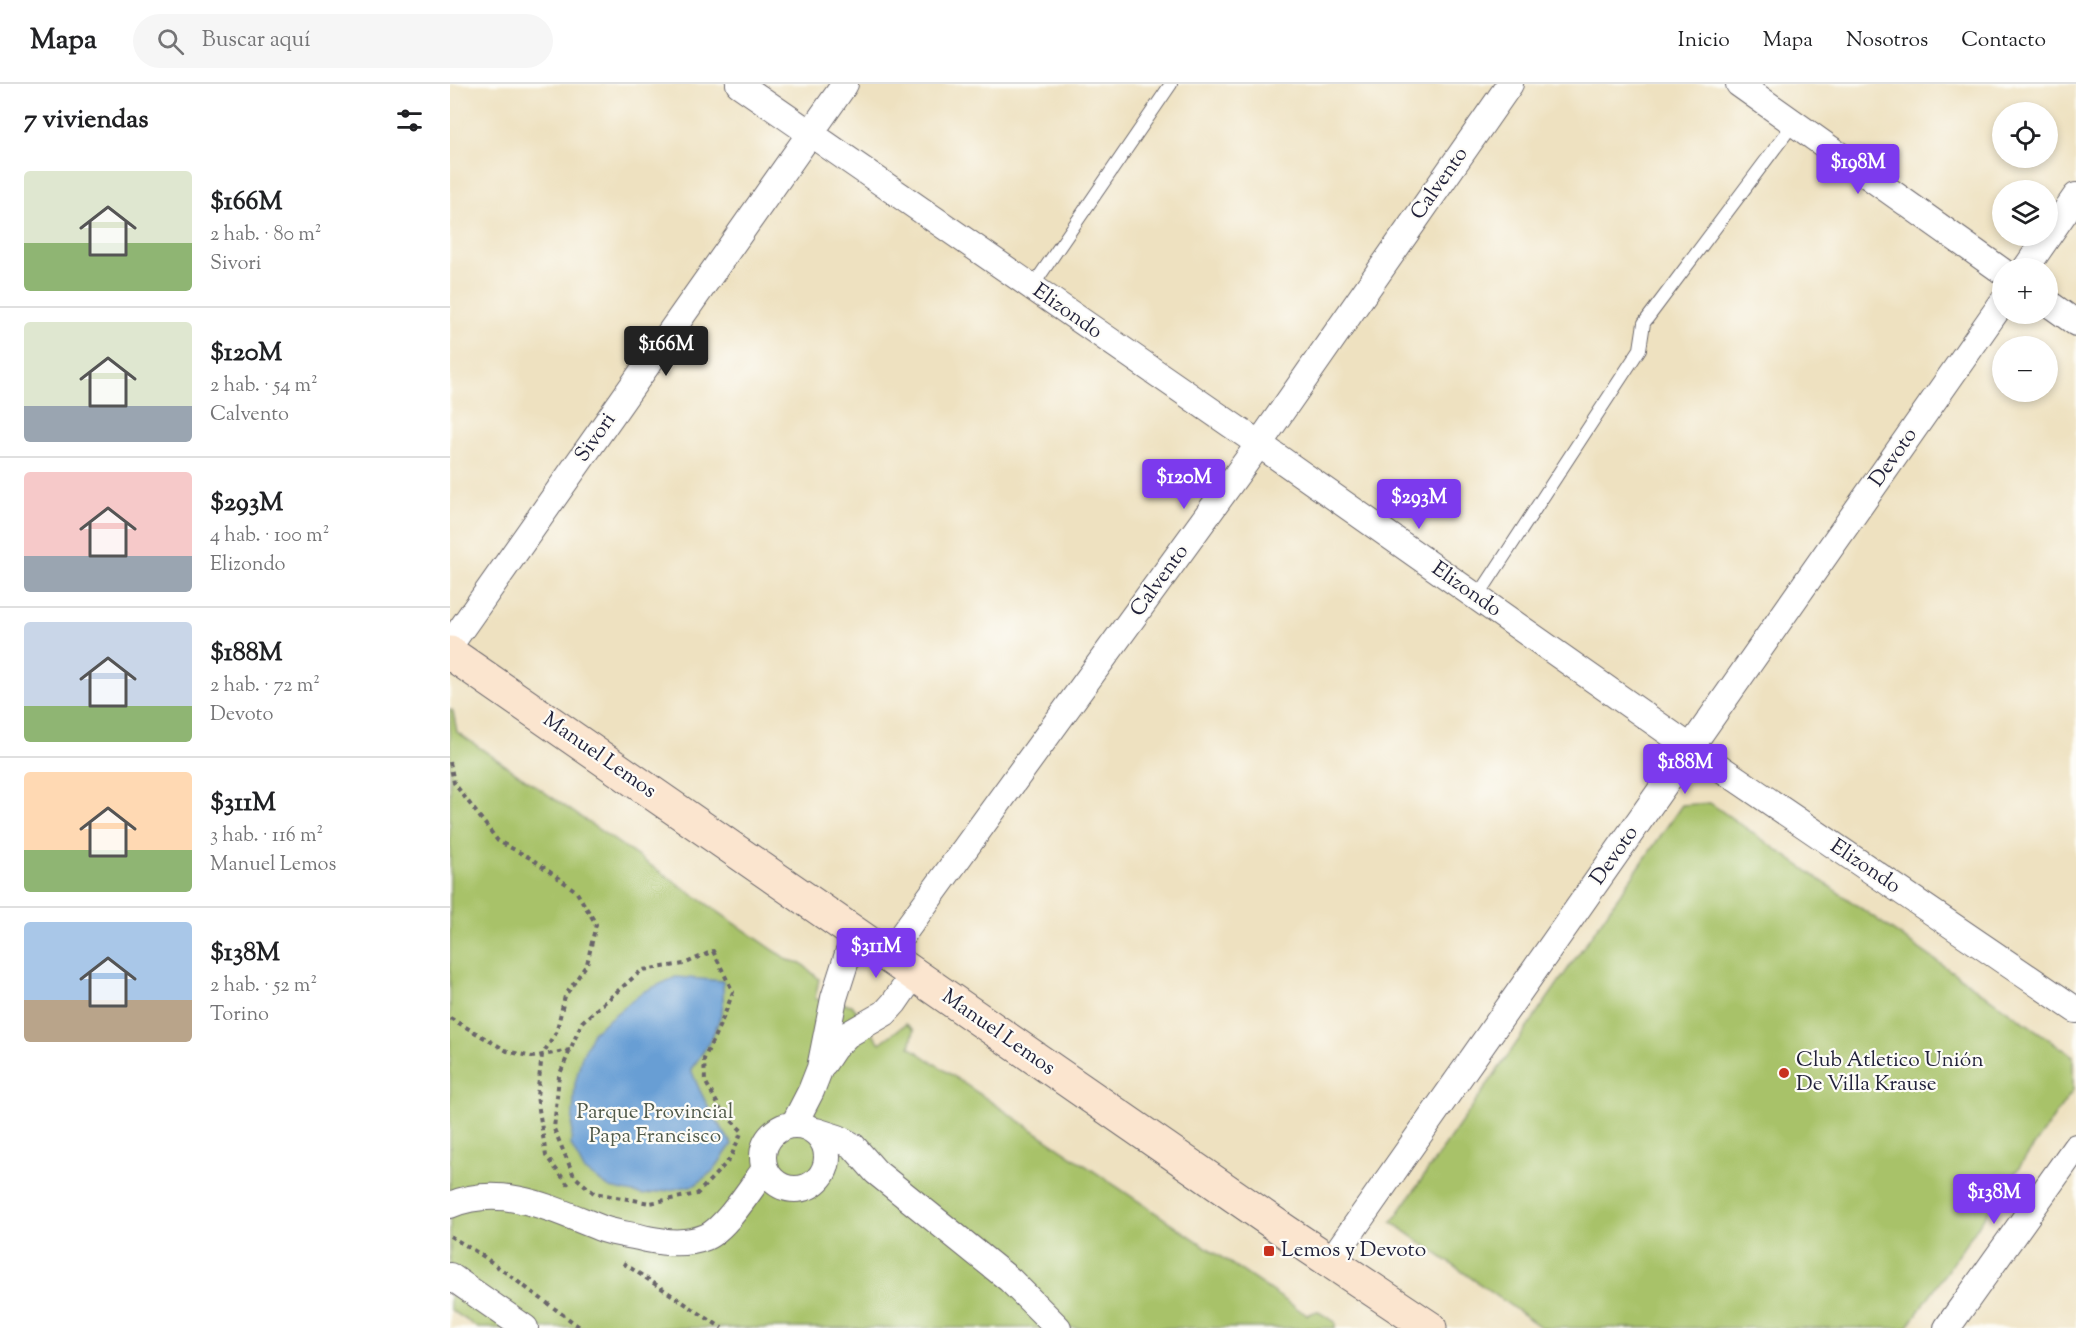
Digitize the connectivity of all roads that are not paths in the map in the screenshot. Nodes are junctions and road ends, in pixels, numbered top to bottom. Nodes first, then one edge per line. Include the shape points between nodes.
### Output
1 (739, 84) edge
2 (845, 84) edge
3 (1171, 84) edge
4 (1510, 84) edge
5 (1739, 84) edge
6 (1794, 123) junction
7 (811, 134) junction
8 (2076, 196) edge
9 (2033, 258) edge
10 (1992, 264) edge
11 (1032, 287) junction
12 (2058, 310) edge
13 (1992, 317) edge
14 (2076, 323) edge
15 (1259, 444) junction
16 (1477, 598) junction
17 (450, 645) edge
18 (450, 654) edge
19 (1691, 748) junction
20 (859, 936) junction
21 (886, 956) junction
22 (914, 974) junction
23 (2076, 1010) edge
24 (820, 1068) junction
25 (805, 1127) junction
26 (2076, 1147) edge
27 (765, 1169) junction
28 (450, 1205) edge
29 (1330, 1262) junction
30 (450, 1276) edge
31 (525, 1328) edge
32 (1059, 1328) edge
33 (1430, 1328) edge
34 (1947, 1328) edge

1 - 7 street, Elizondo
2 - 7 street, Sivori
3 - 11 lane
4 - 15 street, Calvento
5 - 6 street
6 - 10 street
6 - 16 lane via 1644,323 1640,350
7 - 11 street, Elizondo
7 - 17 street, Sivori
8 - 9 street
11 - 15 street, Elizondo
12 - 14 street
13 - 19 street, Devoto
15 - 16 street, Elizondo
15 - 21 street, Calvento
16 - 19 street, Elizondo
18 - 20 main road, Manuel Lemos
19 - 23 street, Elizondo
19 - 29 street, Devoto
20 - 21 main road, Manuel Lemos
20 - 24 street via 848,954 834,998
21 - 22 main road, Manuel Lemos
22 - 24 street via 885,1013 847,1035
22 - 29 main road, Manuel Lemos
24 - 25 street via 811,1091
25 - 27 street via 783,1126 774,1132 763,1150
25 - 27 street via 823,1139 827,1150 828,1161 817,1181 808,1187 786,1188
25 - 32 street via 853,1146 876,1172 1010,1280
26 - 34 street
27 - 28 street via 721,1226 706,1237 686,1242 665,1242 605,1230 578,1209 515,1198 465,1199
29 - 33 main road, Manuel Lemos
30 - 31 street

